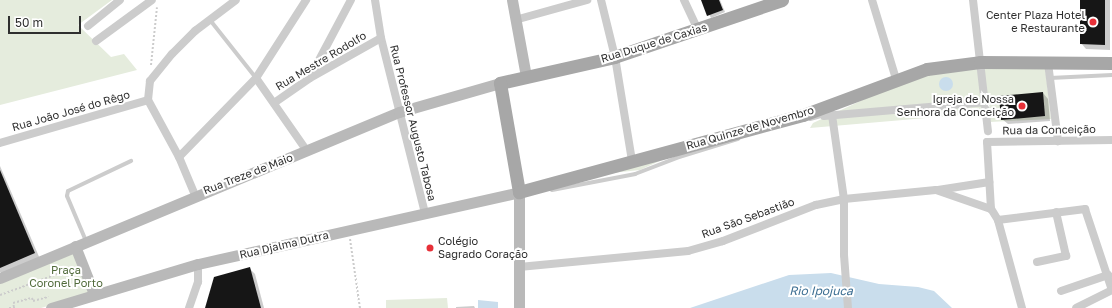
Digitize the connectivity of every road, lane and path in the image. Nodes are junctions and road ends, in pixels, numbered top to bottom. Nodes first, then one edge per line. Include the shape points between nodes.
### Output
1 (120, 0) edge
2 (152, 0) edge
3 (157, 0) edge
4 (236, 0) edge
5 (306, 0) edge
6 (351, 0) edge
7 (375, 0) edge
8 (512, 0) edge
9 (587, 0) edge
10 (601, 0) edge
11 (684, 0) edge
12 (782, 0) edge
13 (872, 0) edge
14 (973, 0) edge
15 (210, 20) junction
16 (515, 20) junction
17 (88, 26) dead end
18 (698, 30) junction
19 (380, 38) junction
20 (96, 41) dead end
21 (615, 57) junction
22 (980, 62) junction
23 (1048, 63) junction
24 (1112, 63) edge
25 (1112, 75) edge
26 (526, 76) junction
27 (256, 78) junction
28 (310, 78) junction
29 (1050, 78) junction
30 (896, 79) junction
31 (150, 81) junction
32 (500, 83) junction
33 (856, 95) junction
34 (148, 100) junction
35 (987, 102) junction
36 (274, 103) junction
37 (399, 112) junction
38 (824, 116) junction
39 (832, 116) junction
40 (988, 131) dead end
41 (1112, 140) edge
42 (1058, 141) junction
43 (0, 143) edge
44 (307, 151) junction
45 (179, 157) junction
46 (131, 161) dead end
47 (632, 161) junction
48 (989, 182) junction
49 (936, 190) junction
50 (195, 195) junction
51 (519, 195) junction
52 (844, 199) junction
53 (991, 209) junction
54 (1056, 212) junction
55 (425, 213) junction
56 (998, 220) junction
57 (349, 230) junction
58 (86, 241) junction
59 (75, 246) junction
60 (1037, 262) dead end
61 (198, 264) junction
62 (519, 267) junction
63 (74, 272) dead end
64 (1108, 275) junction
65 (0, 278) edge
66 (1112, 290) edge
67 (1061, 291) dead end
68 (0, 294) edge
69 (94, 294) junction
70 (53, 296) dead end
71 (14, 307) edge
72 (9, 308) edge
73 (51, 308) edge
74 (189, 308) edge
75 (360, 308) edge
76 (519, 308) edge
77 (848, 308) edge
78 (1022, 308) edge
79 (1076, 308) edge

1 - 17 street
2 - 20 street
3 - 31 path
4 - 15 street
5 - 27 street
6 - 28 street
7 - 19 street, Rua Professor Augusto Tabosa
8 - 16 main road
9 - 16 street
10 - 21 street
11 - 18 street
12 - 18 main road, Rua Duque de Caxias
13 - 30 street
14 - 22 street
15 - 27 lane
15 - 31 street via 172,54
16 - 26 main road
18 - 21 main road, Rua Duque de Caxias
19 - 28 street, Rua Mestre Rodolfo
19 - 37 street, Rua Professor Augusto Tabosa
21 - 26 main road, Rua Duque de Caxias
21 - 47 street
22 - 23 main road, Rua Quinze de Novembro
22 - 30 main road, Rua Quinze de Novembro via 927,69
22 - 35 street
23 - 24 main road, Rua Quinze de Novembro
23 - 29 street
25 - 29 lane
26 - 32 main road, Rua Duque de Caxias
27 - 36 street
27 - 45 street
28 - 36 street, Rua Mestre Rodolfo
29 - 42 street
30 - 33 main road, Rua Quinze de Novembro
31 - 34 street
32 - 37 main road, Rua Treze de Maio
32 - 51 main road
33 - 38 lane
33 - 47 main road, Rua Quinze de Novembro via 802,115
34 - 43 street, Rua João José do Rêgo
34 - 45 street
35 - 39 street
35 - 40 street
36 - 44 street
37 - 44 main road, Rua Treze de Maio
37 - 55 street, Rua Professor Augusto Tabosa
38 - 39 street
38 - 51 lane via 679,157 635,174
39 - 52 street
41 - 42 street, Rua da Conceição
42 - 48 street, Rua da Conceição via 987,142
44 - 50 main road, Rua Treze de Maio
45 - 50 street
46 - 58 lane via 68,191 67,196
47 - 51 main road, Rua Quinze de Novembro
48 - 49 street, Rua São Sebastião
48 - 53 street
49 - 52 street, Rua São Sebastião
49 - 53 street, Rua São Sebastião
50 - 58 main road, Rua Treze de Maio
51 - 55 main road, Rua Djalma Dutra
51 - 62 main road
52 - 62 street, Rua São Sebastião via 816,205 723,241 688,251
52 - 77 street via 844,255
53 - 56 street
54 - 56 street
54 - 60 street via 1066,256
54 - 64 street via 1084,208
55 - 57 main road, Rua Djalma Dutra
56 - 78 street
57 - 61 main road, Rua Djalma Dutra
57 - 75 path
58 - 59 main road, Rua Treze de Maio
59 - 65 main road, Rua Treze de Maio
59 - 69 main road
61 - 69 main road, Rua Djalma Dutra
61 - 74 street via 198,282
62 - 76 main road
63 - 68 path via 73,268
64 - 66 street
64 - 67 street
66 - 79 street
69 - 73 main road, Rua Djalma Dutra
70 - 71 path via 13,303
71 - 72 path

